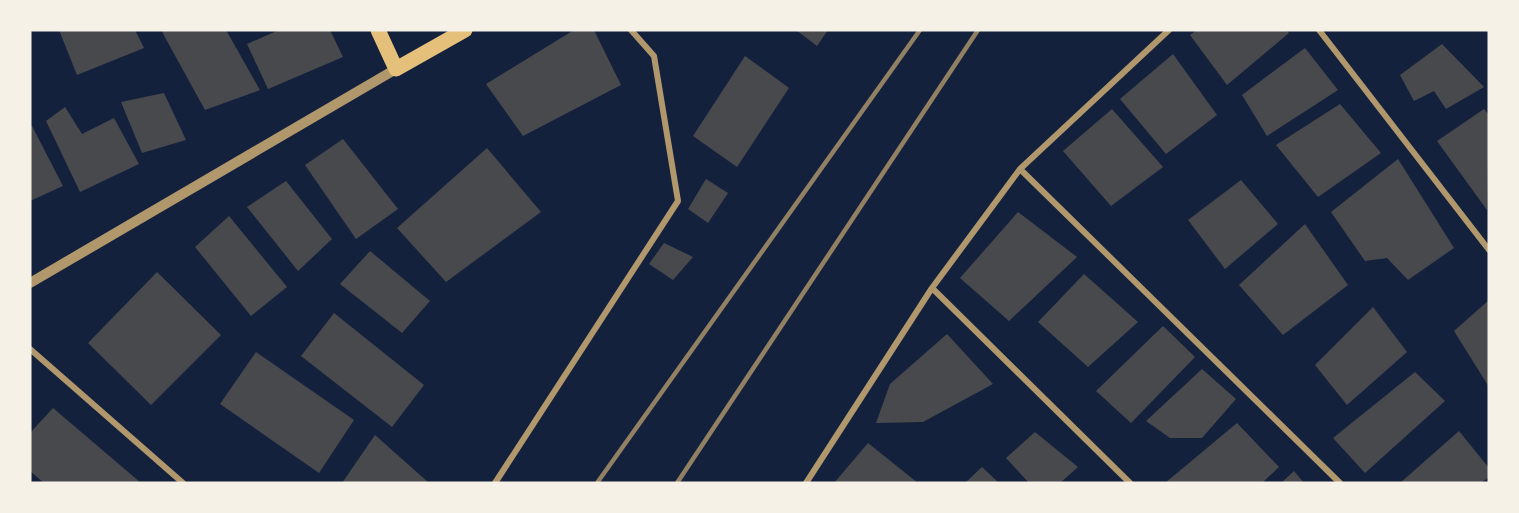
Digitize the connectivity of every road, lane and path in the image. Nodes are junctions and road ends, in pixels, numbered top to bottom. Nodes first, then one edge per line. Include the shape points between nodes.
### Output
1 (378, 30) edge
2 (465, 30) edge
3 (631, 30) edge
4 (1169, 30) edge
5 (1319, 30) edge
6 (396, 69) junction
7 (1020, 169) junction
8 (1489, 250) edge
9 (30, 283) edge
10 (932, 288) junction
11 (30, 349) edge
12 (183, 483) edge
13 (495, 483) edge
14 (806, 483) edge
15 (1130, 483) edge
16 (1340, 483) edge

1 - 6 main road
2 - 6 main road
3 - 13 street via 654,56 678,201
4 - 7 street
5 - 8 street
6 - 9 street
7 - 10 street
7 - 16 street
10 - 14 street
10 - 15 street
11 - 12 street

